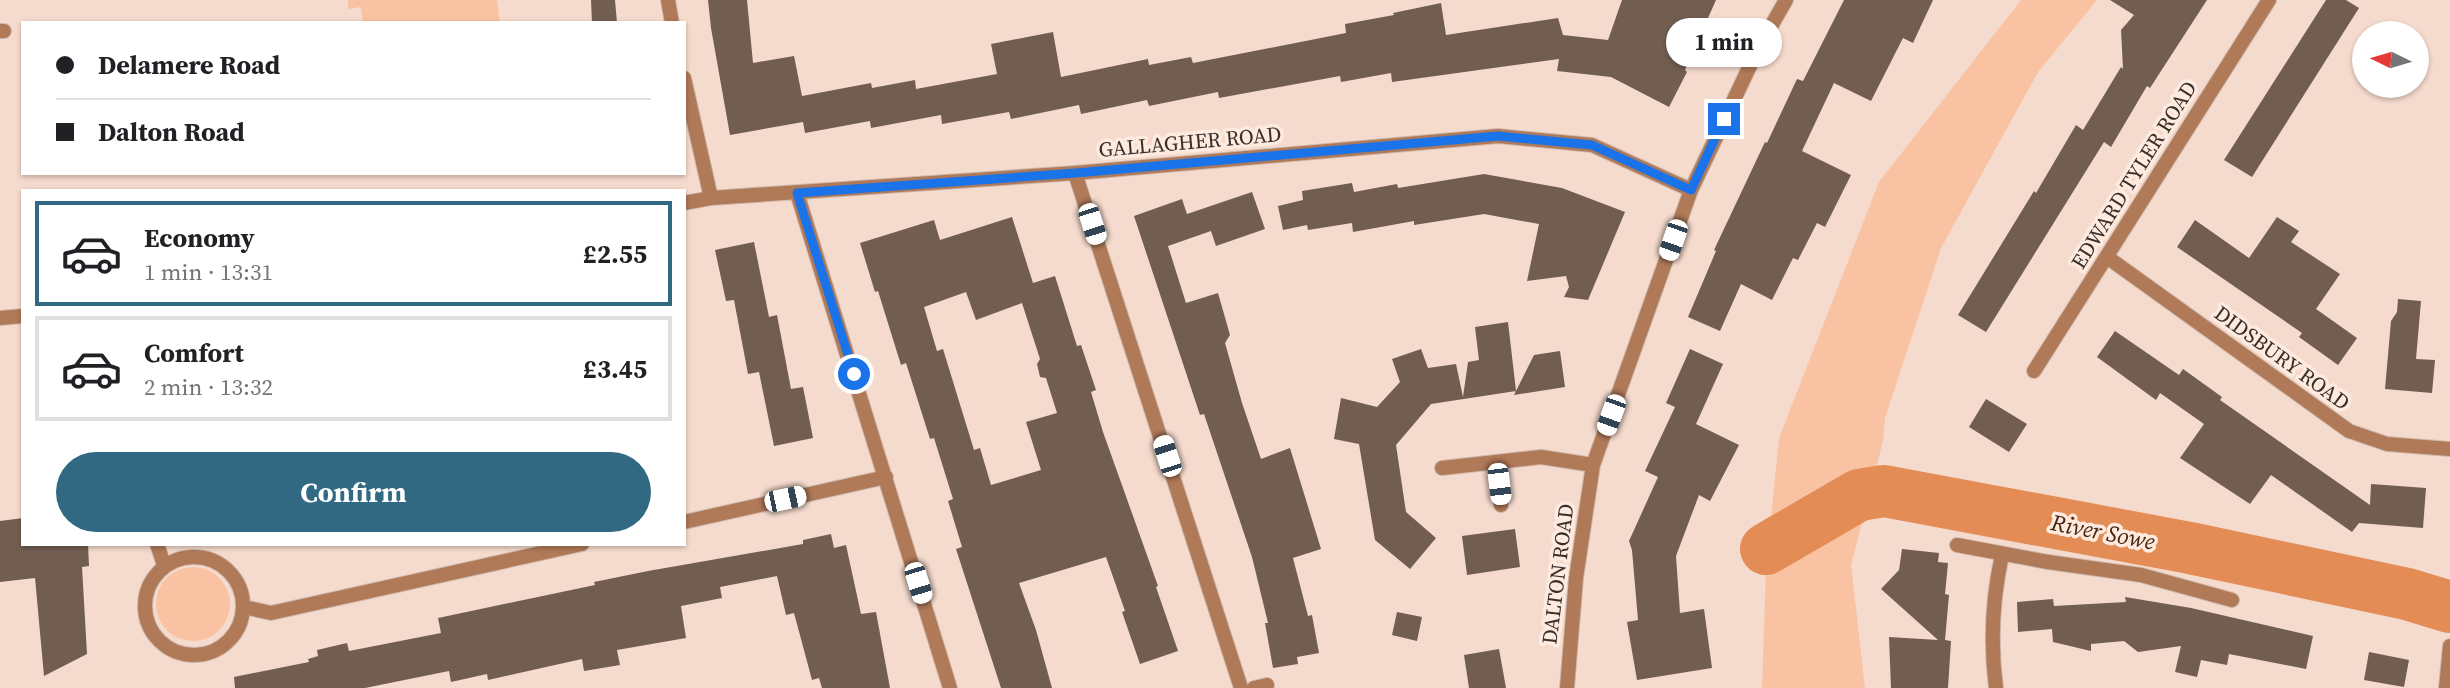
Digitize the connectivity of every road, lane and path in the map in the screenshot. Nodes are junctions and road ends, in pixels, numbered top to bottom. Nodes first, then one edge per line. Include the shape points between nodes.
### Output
1 (668, 0) edge
2 (1786, 0) edge
3 (2269, 0) edge
4 (672, 21) edge
5 (686, 87) edge
6 (1076, 173) junction
7 (1691, 190) junction
8 (797, 193) junction
9 (710, 198) junction
10 (686, 203) edge
11 (2107, 257) junction
12 (21, 316) edge
13 (0, 318) edge
14 (2034, 371) dead end
15 (2450, 449) edge
16 (1496, 463) junction
17 (1593, 465) junction
18 (1442, 468) dead end
19 (886, 477) junction
20 (1501, 505) dead end
21 (686, 522) edge
22 (1957, 545) dead end
23 (158, 546) edge
24 (573, 546) edge
25 (2002, 555) junction
26 (164, 565) junction
27 (2232, 600) dead end
28 (244, 607) junction
29 (2449, 649) edge
30 (950, 688) edge
31 (1241, 688) edge
32 (1567, 688) edge
33 (1996, 688) edge
34 (2446, 688) edge

1 - 4 street
2 - 7 street, DALTON ROAD
3 - 11 street, EDWARD TYLER ROAD
5 - 9 street
6 - 7 street, GALLAGHER ROAD via 1498,136 1592,145
6 - 8 street, GALLAGHER ROAD
6 - 31 street
7 - 17 street, DALTON ROAD
8 - 9 street, GALLAGHER ROAD
8 - 19 street
9 - 10 street, GALLAGHER ROAD
11 - 14 street, EDWARD TYLER ROAD
11 - 15 street, DIDSBURY ROAD via 2349,431 2387,444
12 - 13 street
16 - 17 street via 1541,457
16 - 18 street
16 - 20 street
17 - 32 street, DALTON ROAD via 1576,578
19 - 21 street
19 - 30 street
22 - 25 street
23 - 26 street
24 - 28 street via 271,613
25 - 27 street via 2141,575
25 - 33 street via 1994,588 1992,632
26 - 28 street via 182,557 204,557 225,567 238,584
26 - 28 street via 149,583 144,603 147,625 159,642 179,654 202,655 220,648 236,632
29 - 34 street

